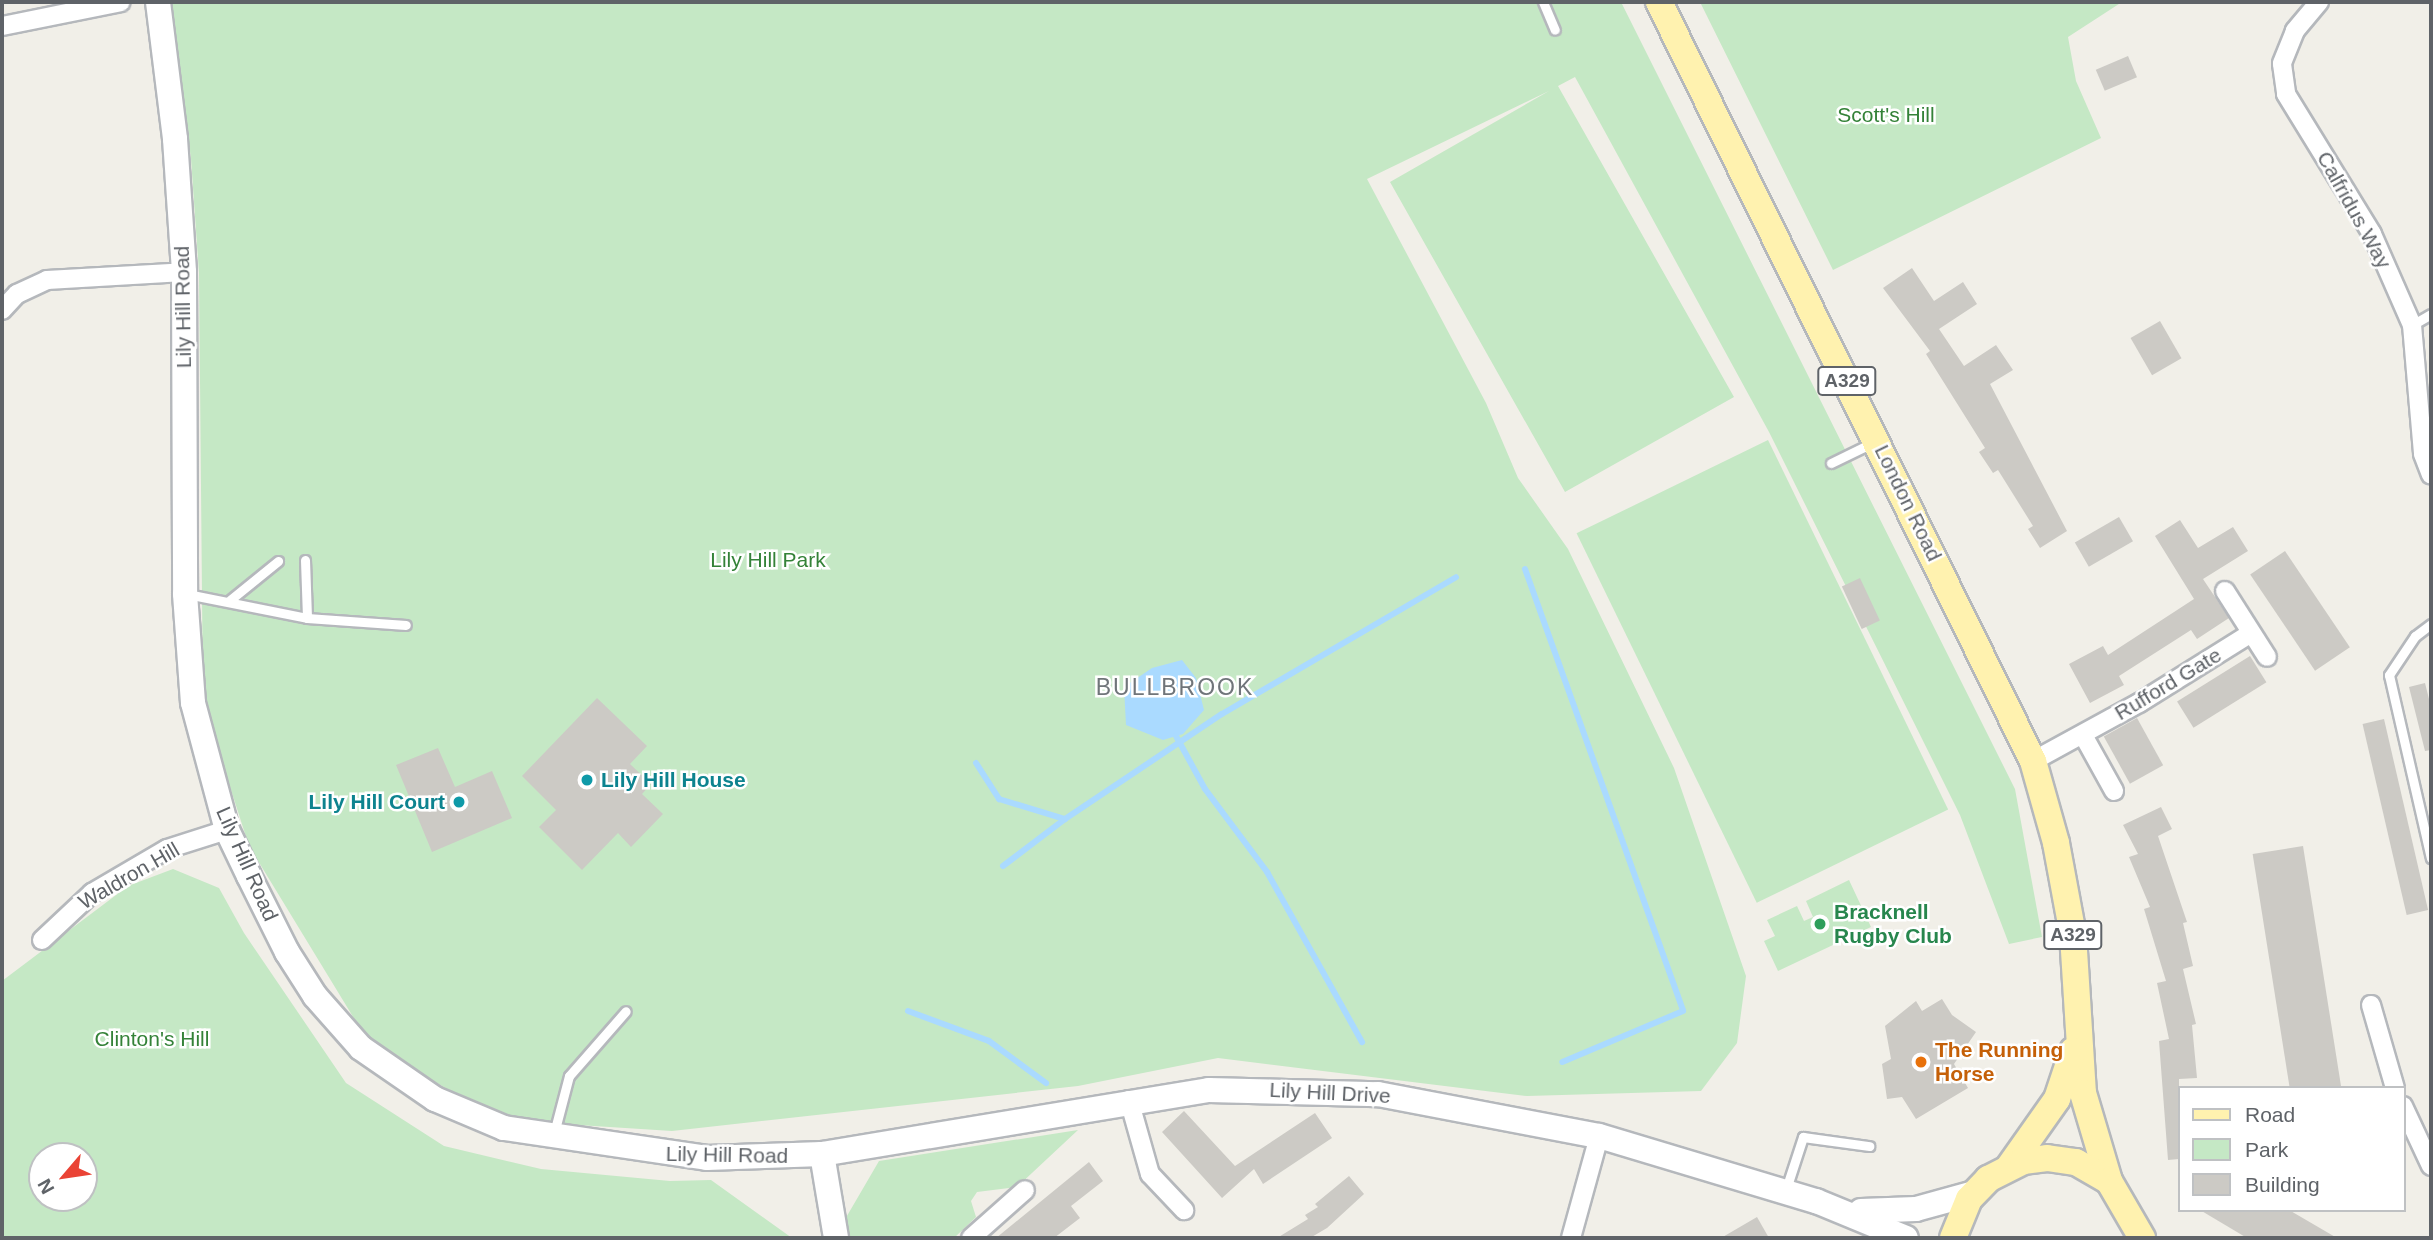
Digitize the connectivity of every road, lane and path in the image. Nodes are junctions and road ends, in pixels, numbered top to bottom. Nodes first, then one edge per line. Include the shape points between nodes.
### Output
1 (121, 2) edge
2 (158, 2) edge
3 (1543, 2) edge
4 (1659, 2) edge
5 (2319, 2) edge
6 (2, 26) edge
7 (1555, 30) dead end
8 (184, 272) junction
9 (2, 310) edge
10 (2431, 314) edge
11 (2412, 325) junction
12 (1877, 441) junction
13 (1831, 463) dead end
14 (2431, 475) edge
15 (305, 560) dead end
16 (278, 561) dead end
17 (2225, 591) dead end
18 (185, 594) junction
19 (230, 600) junction
20 (307, 618) junction
21 (2431, 624) edge
22 (406, 625) dead end
23 (2251, 633) junction
24 (2267, 657) dead end
25 (2083, 735) junction
26 (2033, 761) junction
27 (2114, 791) dead end
28 (2427, 818) edge
29 (227, 830) junction
30 (2431, 858) edge
31 (42, 940) dead end
32 (2371, 1005) dead end
33 (626, 1011) dead end
34 (2078, 1029) junction
35 (2394, 1086) edge
36 (1129, 1100) junction
37 (2405, 1110) edge
38 (1599, 1136) junction
39 (553, 1137) junction
40 (1869, 1146) dead end
41 (822, 1154) junction
42 (2431, 1166) edge
43 (2008, 1167) junction
44 (2109, 1181) junction
45 (1025, 1190) dead end
46 (1785, 1191) junction
47 (1974, 1193) junction
48 (1829, 1207) junction
49 (1184, 1210) dead end
50 (836, 1238) edge
51 (971, 1238) edge
52 (1571, 1238) edge
53 (1906, 1238) edge
54 (1953, 1238) edge
55 (2142, 1238) edge

1 - 6 street
2 - 8 street, Lily Hill Road via 175,139
3 - 7 lane
4 - 12 main road, London Road / A329
5 - 11 street, Calfridus Way via 2295,31 2282,64 2286,94 2372,234
8 - 9 street via 47,279 17,294
8 - 18 street, Lily Hill Road
10 - 11 lane
11 - 14 street, Calfridus Way via 2424,454
12 - 13 lane
12 - 26 main road, London Road / A329
15 - 20 lane
16 - 19 lane
17 - 23 street
18 - 19 lane
18 - 29 street, Lily Hill Road via 193,703
19 - 20 lane
20 - 22 lane
21 - 28 lane via 2415,635 2389,675
23 - 24 street
23 - 25 street, Rufford Gate
25 - 26 street, Rufford Gate
25 - 27 street
26 - 34 main road, London Road / A329 via 2071,921
28 - 30 lane
29 - 31 street, Waldron Hill via 167,849 92,893
29 - 39 street, Lily Hill Road via 287,952 315,996 361,1048 435,1099 504,1128
32 - 35 street
33 - 39 lane via 569,1076
34 - 43 main road, London Road / A329 via 2057,1099
34 - 44 main road, London Road / A329 via 2083,1093
36 - 38 street, Lily Hill Drive via 1254,1088 1378,1094
36 - 41 street, Lily Hill Drive via 1019,1124
36 - 49 street via 1150,1174
37 - 42 street
38 - 46 street, Lily Hill Drive
38 - 52 street
39 - 41 street, Lily Hill Road via 706,1158
40 - 46 lane via 1803,1137
41 - 50 street
43 - 44 main road, A329 via 2038,1158 2063,1158
43 - 47 main road, A329
44 - 55 main road, A329
45 - 51 street
46 - 48 street, Lily Hill Drive
47 - 48 street, Lily Hill Drive via 1892,1212
47 - 54 main road, A329
48 - 53 street, Lily Hill Drive

